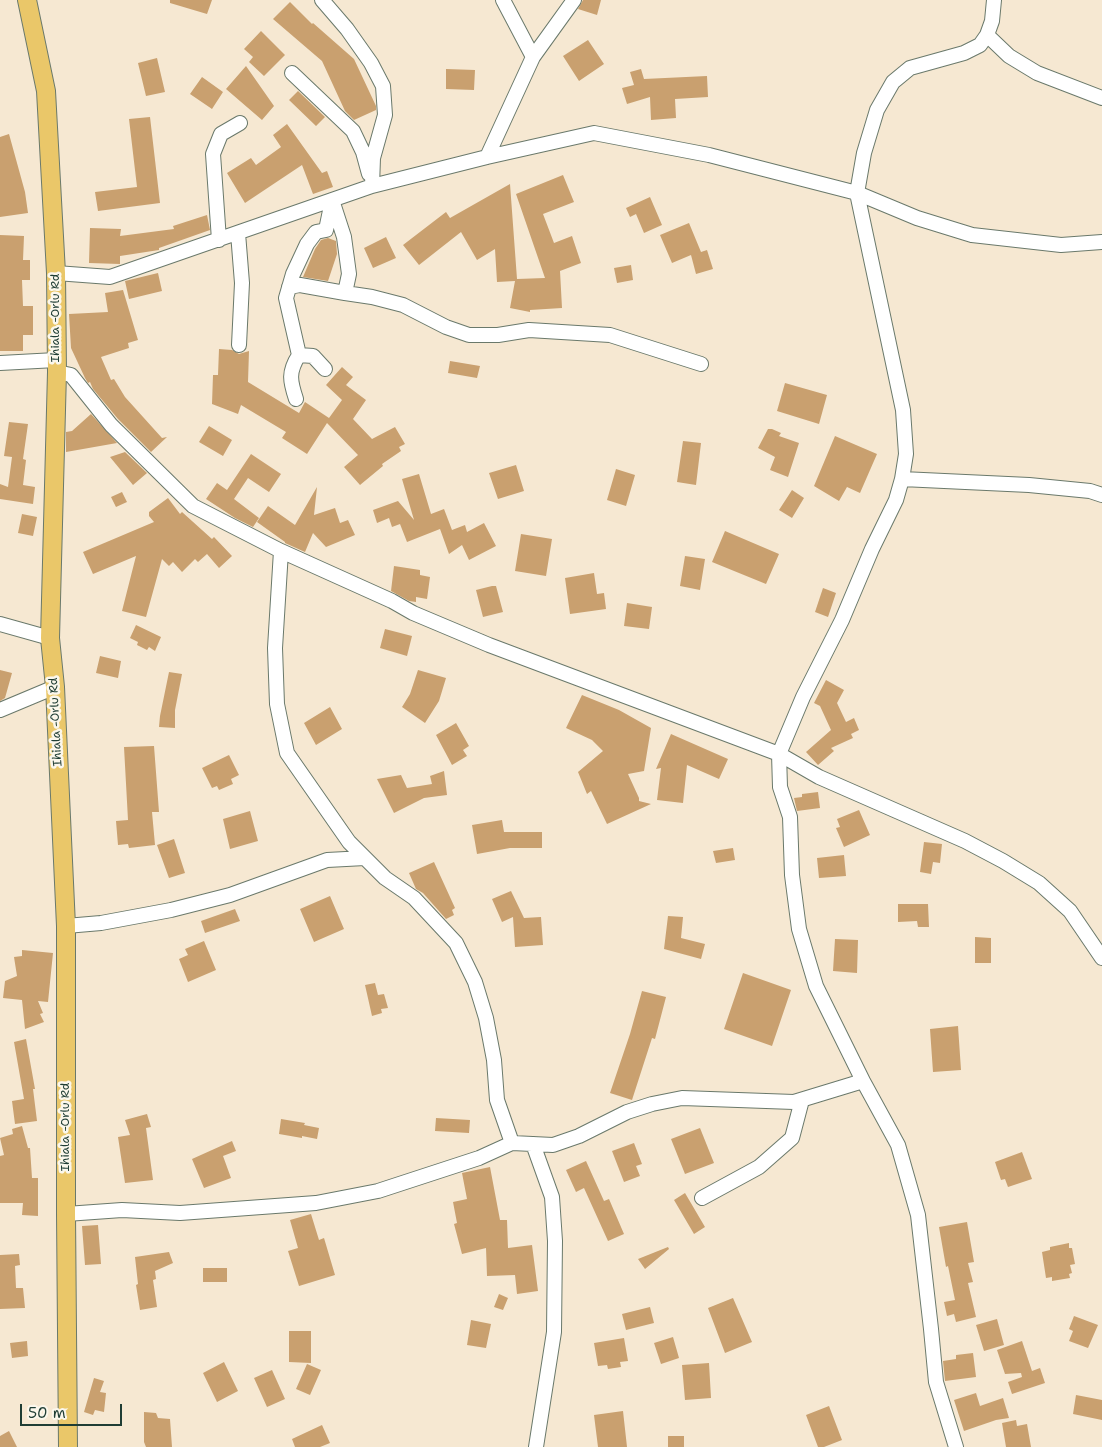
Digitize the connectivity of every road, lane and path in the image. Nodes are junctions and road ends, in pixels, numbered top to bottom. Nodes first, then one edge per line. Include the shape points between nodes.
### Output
1 (27, 0) edge
2 (322, 0) edge
3 (503, 0) edge
4 (574, 0) edge
5 (994, 0) edge
6 (987, 35) junction
7 (533, 57) junction
8 (292, 73) dead end
9 (1102, 98) edge
10 (240, 122) dead end
11 (487, 157) junction
12 (372, 186) junction
13 (857, 193) junction
14 (332, 200) junction
15 (238, 234) junction
16 (219, 240) junction
17 (1102, 242) edge
18 (56, 273) junction
19 (289, 287) junction
20 (345, 293) junction
21 (239, 345) dead end
22 (300, 355) junction
23 (0, 362) edge
24 (701, 364) dead end
25 (56, 366) junction
26 (325, 369) dead end
27 (296, 399) dead end
28 (902, 479) junction
29 (1102, 495) edge
30 (281, 551) junction
31 (0, 624) edge
32 (50, 638) junction
33 (55, 687) junction
34 (0, 710) edge
35 (779, 754) junction
36 (365, 858) junction
37 (66, 926) junction
38 (1102, 958) edge
39 (863, 1081) junction
40 (802, 1100) junction
41 (512, 1144) junction
42 (533, 1144) junction
43 (702, 1198) dead end
44 (66, 1214) junction
45 (68, 1447) edge
46 (536, 1447) edge
47 (956, 1447) edge

1 - 18 main road, Ihiala -Orlu Rd via 46,91
2 - 12 street via 347,29 383,86 385,115 373,158
3 - 7 street
4 - 7 street
5 - 6 street
6 - 9 street via 1009,56 1037,73
6 - 13 street via 980,45 964,53 910,68 893,82 877,110 864,153
7 - 11 street
8 - 12 street via 353,132 363,152
10 - 16 street via 221,134 213,154
11 - 12 street
11 - 13 street via 594,134 709,155
12 - 14 street
13 - 17 street via 917,218 972,235 1061,245
13 - 28 street via 903,410 906,454
14 - 15 street
14 - 19 street via 326,230 316,232 307,244
14 - 20 street via 344,237 348,264
15 - 16 street
15 - 21 street via 242,282
16 - 18 street via 110,277
18 - 25 main road, Ihiala -Orlu Rd
19 - 20 street via 300,285
19 - 22 street via 286,298
20 - 24 street via 403,306 469,335 529,330 610,335
22 - 26 street via 313,356
22 - 27 street via 290,374
23 - 25 street
25 - 30 street via 71,375 111,425 193,506
25 - 32 main road, Ihiala -Orlu Rd
28 - 29 street via 1029,485
28 - 35 street via 896,500
30 - 35 street via 489,645
30 - 36 street via 275,648 277,704 287,753 349,842
31 - 32 street
32 - 33 main road, Ihiala -Orlu Rd
33 - 34 street
33 - 37 main road, Ihiala -Orlu Rd
35 - 38 street via 819,777 965,841 1039,883 1070,911
35 - 39 street via 780,787 790,817 792,875 799,929 816,986
36 - 37 street via 328,860 230,895 171,910
36 - 41 street via 385,878 414,898 456,943 476,982 494,1060 497,1100
37 - 44 main road, Ihiala -Orlu Rd
39 - 40 street
39 - 47 street via 898,1145 918,1215 936,1382
40 - 42 street via 682,1098 627,1112 553,1145
40 - 43 street via 792,1138 759,1167
41 - 42 street
41 - 44 street via 378,1191 316,1203 180,1213 122,1210
42 - 46 street via 552,1197 555,1241 554,1332
44 - 45 main road, Ihiala -Orlu Rd

